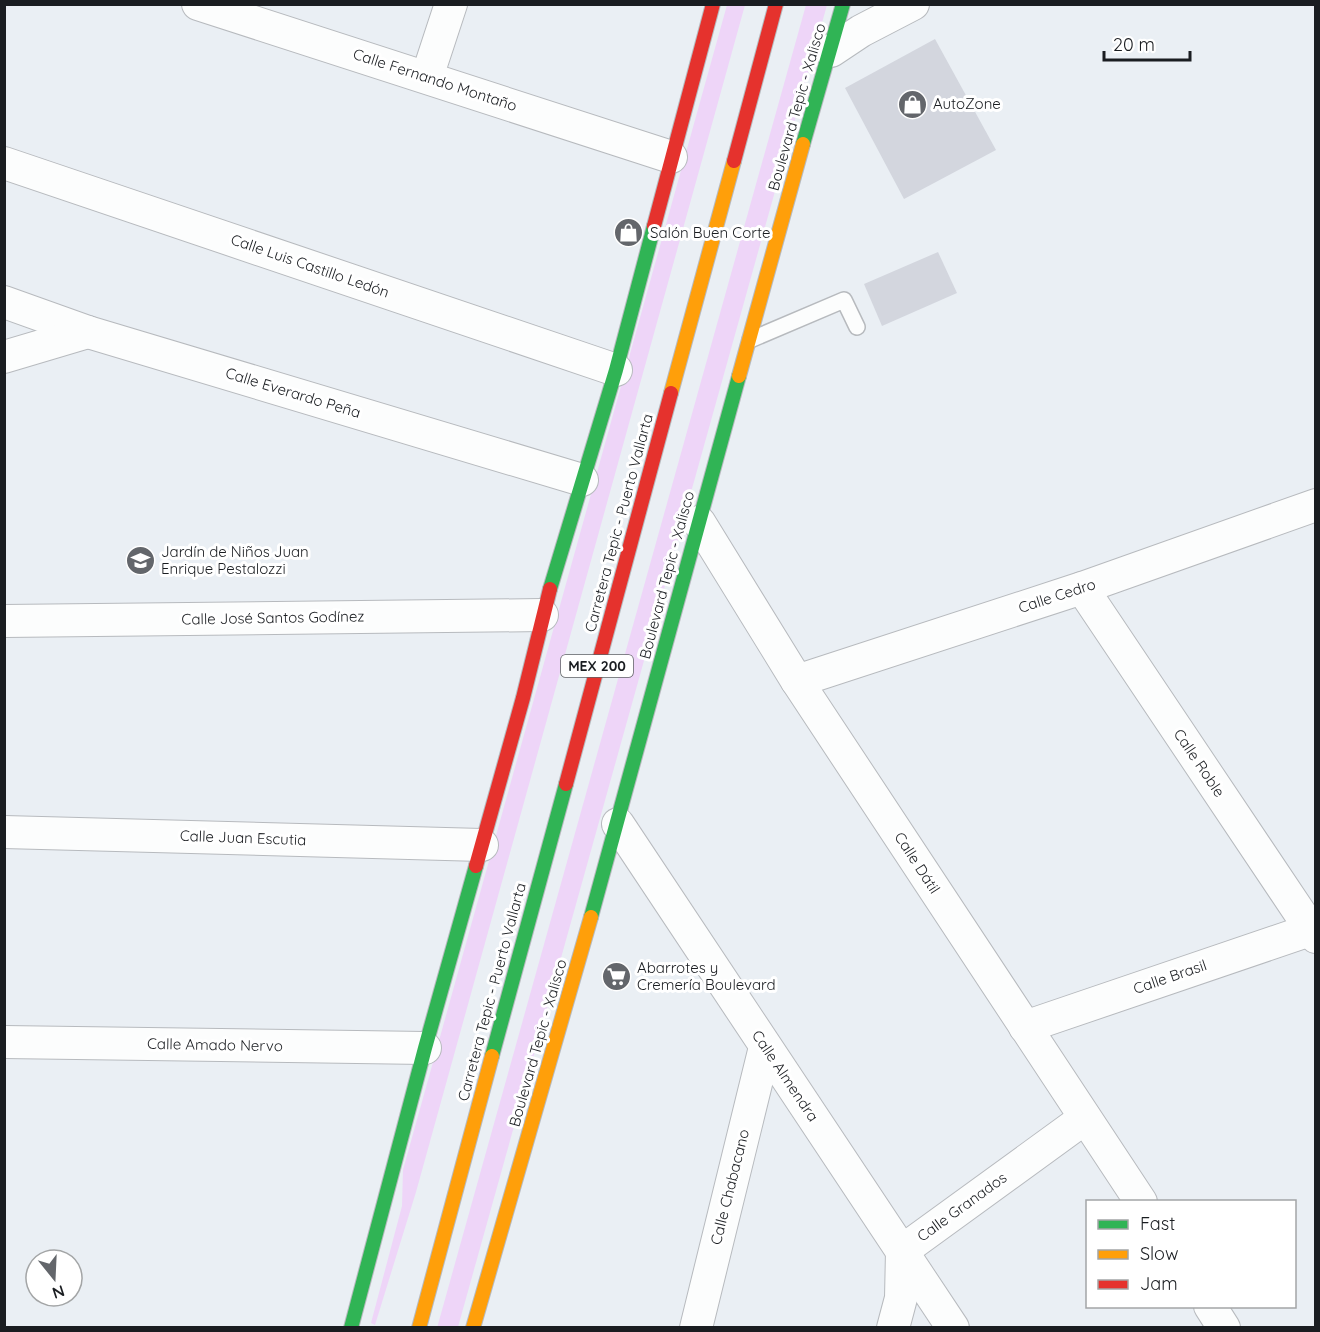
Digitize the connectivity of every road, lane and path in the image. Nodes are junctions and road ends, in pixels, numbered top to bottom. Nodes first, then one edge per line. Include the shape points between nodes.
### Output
1 (198, 4) edge
2 (451, 4) edge
3 (713, 4) edge
4 (776, 4) edge
5 (843, 4) edge
6 (913, 4) edge
7 (831, 51) junction
8 (427, 77) junction
9 (672, 157) junction
10 (4, 163) edge
11 (4, 302) edge
12 (856, 327) dead end
13 (88, 332) junction
14 (750, 340) junction
15 (4, 357) edge
16 (616, 370) junction
17 (582, 480) junction
18 (1316, 505) edge
19 (699, 522) junction
20 (1082, 588) junction
21 (542, 615) junction
22 (4, 621) edge
23 (796, 681) junction
24 (618, 824) junction
25 (4, 832) edge
26 (482, 845) junction
27 (1314, 931) edge
28 (1025, 1027) junction
29 (4, 1042) edge
30 (765, 1047) junction
31 (425, 1048) junction
32 (1085, 1118) junction
33 (1140, 1200) edge
34 (902, 1251) junction
35 (1211, 1308) edge
36 (351, 1328) edge
37 (419, 1328) edge
38 (474, 1328) edge
39 (696, 1328) edge
40 (893, 1328) edge
41 (953, 1328) edge
42 (1224, 1328) edge

1 - 8 street, Calle Fernando Montaño
2 - 8 street
3 - 9 main road
4 - 37 main road, Carretera Tepic - Puerto Vallarta / MEX 200
5 - 7 main road, Boulevard Tepic - Xalisco
6 - 7 street
7 - 14 main road, Boulevard Tepic - Xalisco
8 - 9 street, Calle Fernando Montaño
9 - 16 main road
10 - 16 street, Calle Luis Castillo Ledón
11 - 13 street, Calle Everardo Peña
12 - 14 lane via 844,300
13 - 15 street
13 - 17 street, Calle Everardo Peña
14 - 19 main road, Boulevard Tepic - Xalisco
16 - 17 main road
17 - 21 main road
18 - 20 street, Calle Cedro
19 - 23 street, Calle Dátil
19 - 24 main road, Boulevard Tepic - Xalisco
20 - 23 street, Calle Cedro
20 - 27 street, Calle Roble
21 - 22 street, Calle José Santos Godínez
21 - 26 main road
23 - 28 street, Calle Dátil
24 - 30 street, Calle Almendra
24 - 38 main road, Boulevard Tepic - Xalisco
25 - 26 street, Calle Juan Escutia
26 - 31 main road
27 - 28 street, Calle Brasil
28 - 32 street, Calle Dátil
29 - 31 street, Calle Amado Nervo
30 - 34 street, Calle Almendra
30 - 39 street, Calle Chabacano
31 - 36 main road
32 - 33 street, Calle Dátil
32 - 34 street, Calle Granados
34 - 40 street, Calle Granados via 901,1298
34 - 41 street, Calle Almendra
35 - 42 street

